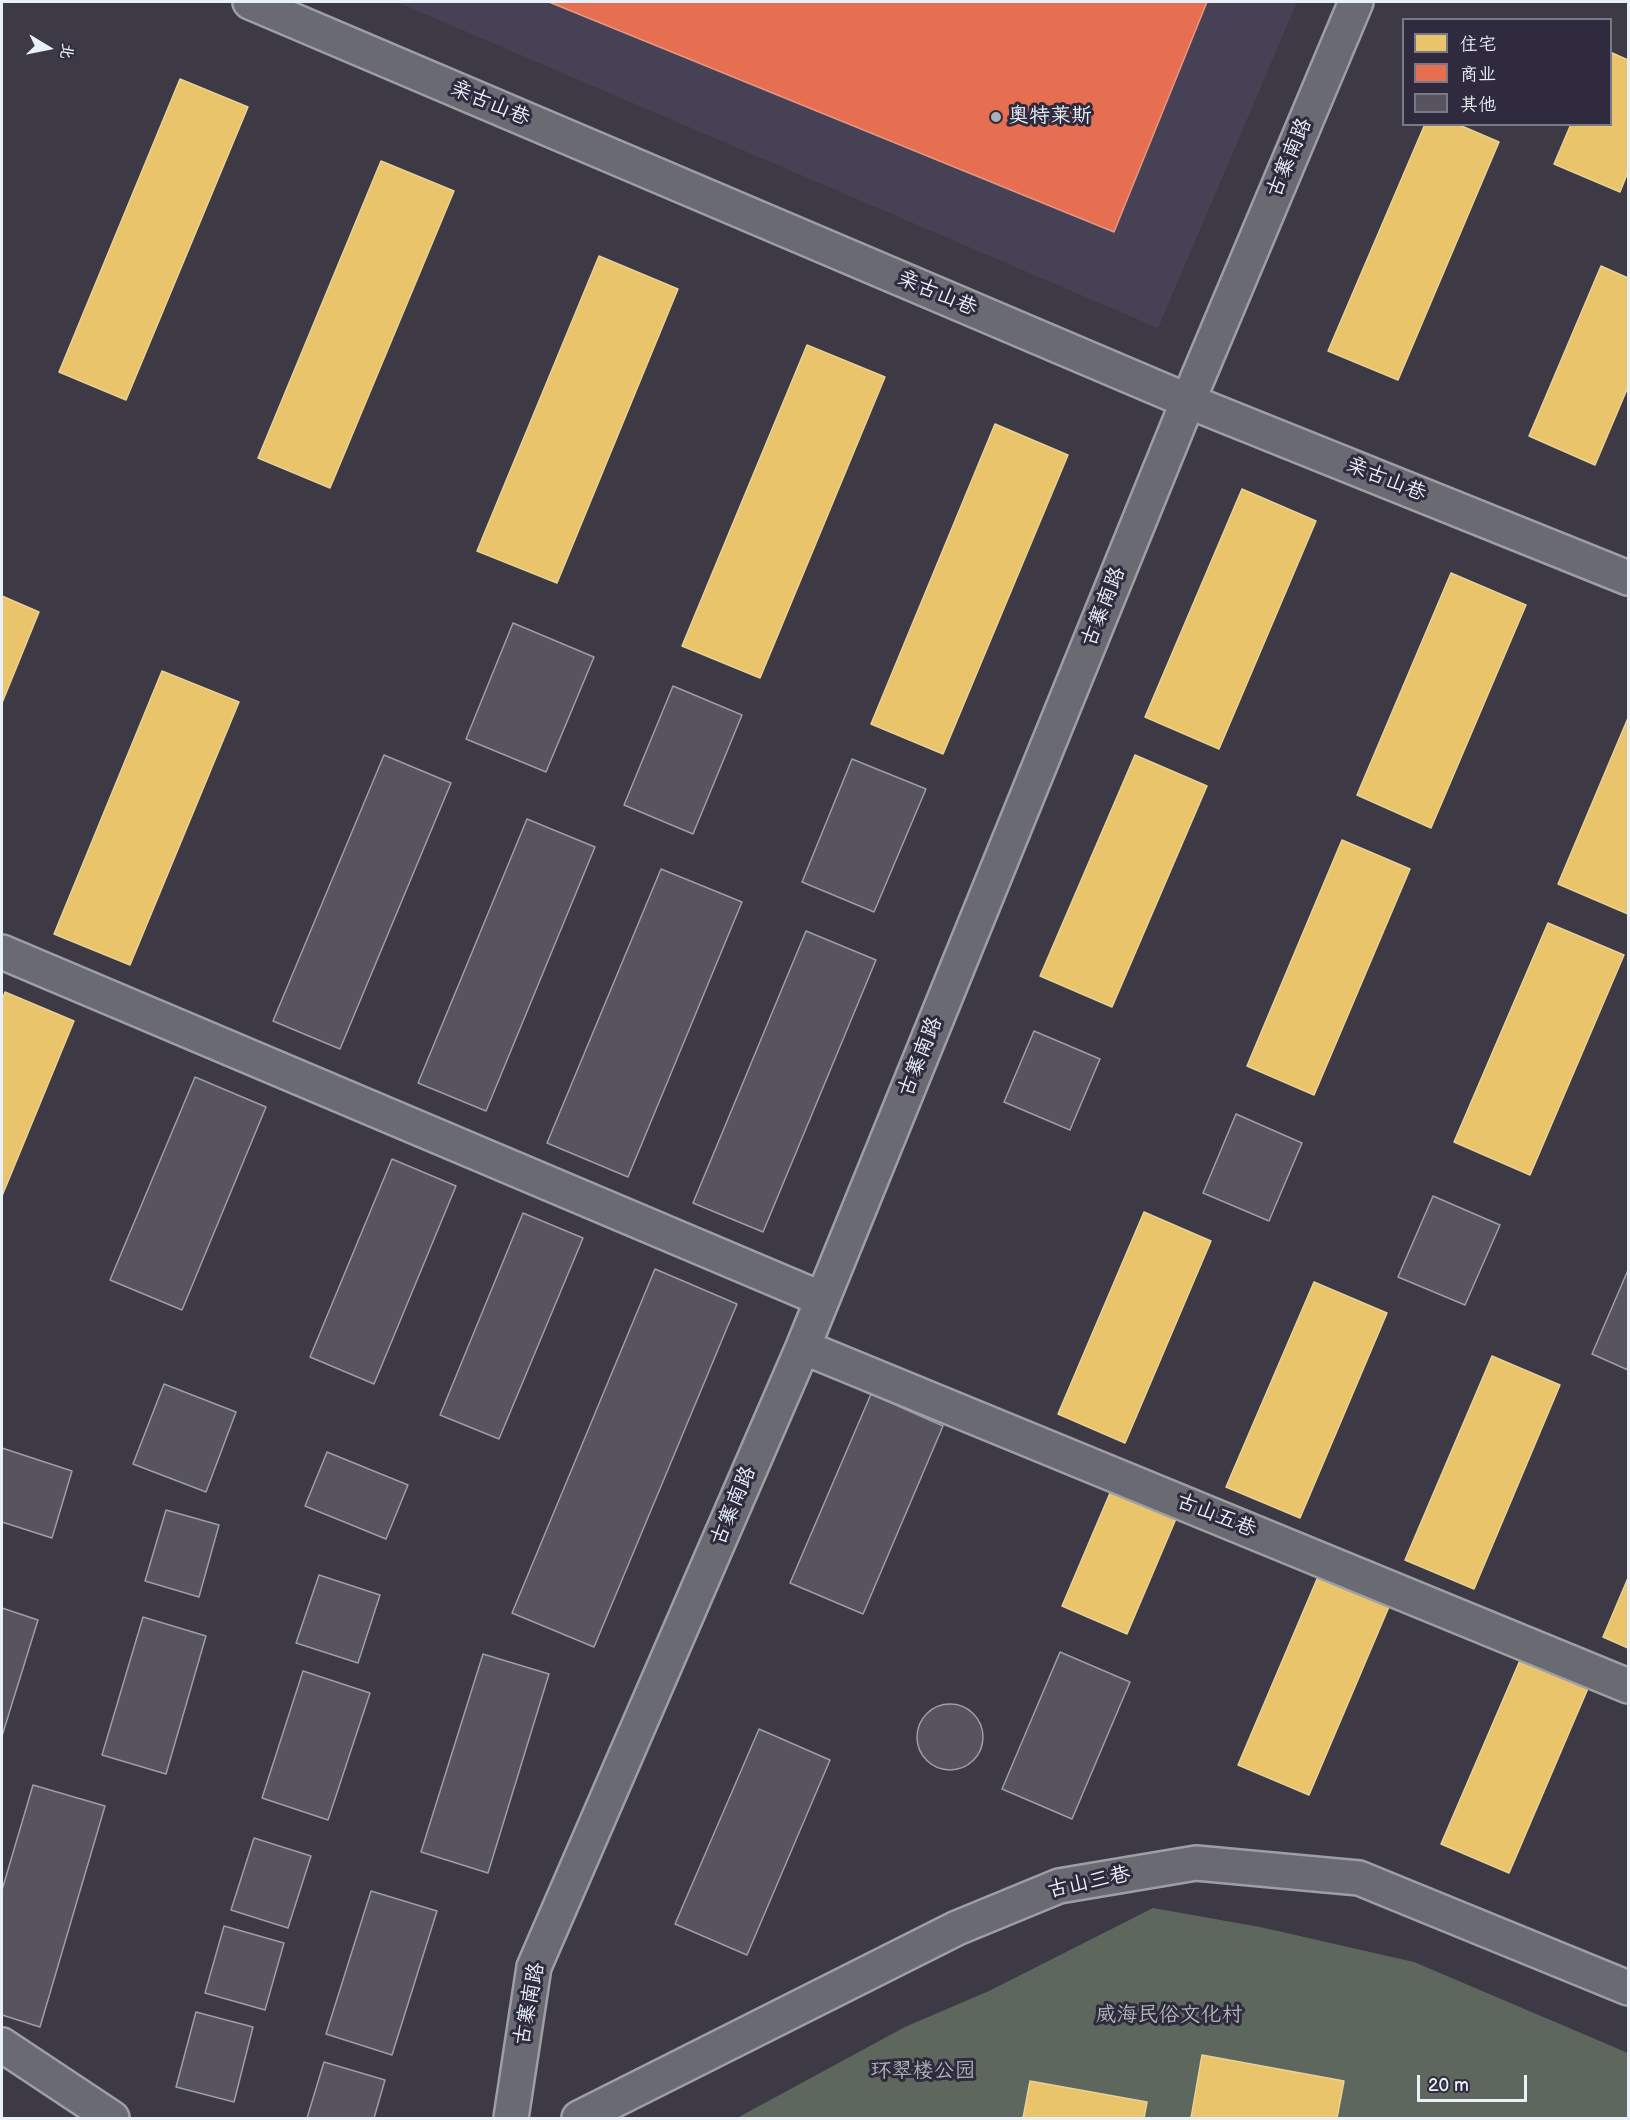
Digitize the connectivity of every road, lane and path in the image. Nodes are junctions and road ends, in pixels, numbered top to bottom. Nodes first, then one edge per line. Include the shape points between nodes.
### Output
1 (250, 2) edge
2 (1356, 2) edge
3 (1188, 400) junction
4 (1629, 578) edge
5 (2, 952) edge
6 (822, 1299) junction
7 (803, 1347) junction
8 (1629, 1686) edge
9 (1629, 1988) edge
10 (2, 2044) edge
11 (112, 2118) edge
12 (511, 2118) edge
13 (579, 2118) edge

1 - 3 street, 亲古山巷
2 - 3 street, 古寨南路
3 - 4 street, 亲古山巷
3 - 6 street, 古寨南路
5 - 6 street
6 - 7 street, 古寨南路
7 - 8 street, 古山五巷
7 - 12 street, 古寨南路 via 534,1967
9 - 13 street, 古山三巷 via 1359,1878 1196,1863 1059,1886 1038,1894 957,1928
10 - 11 street

